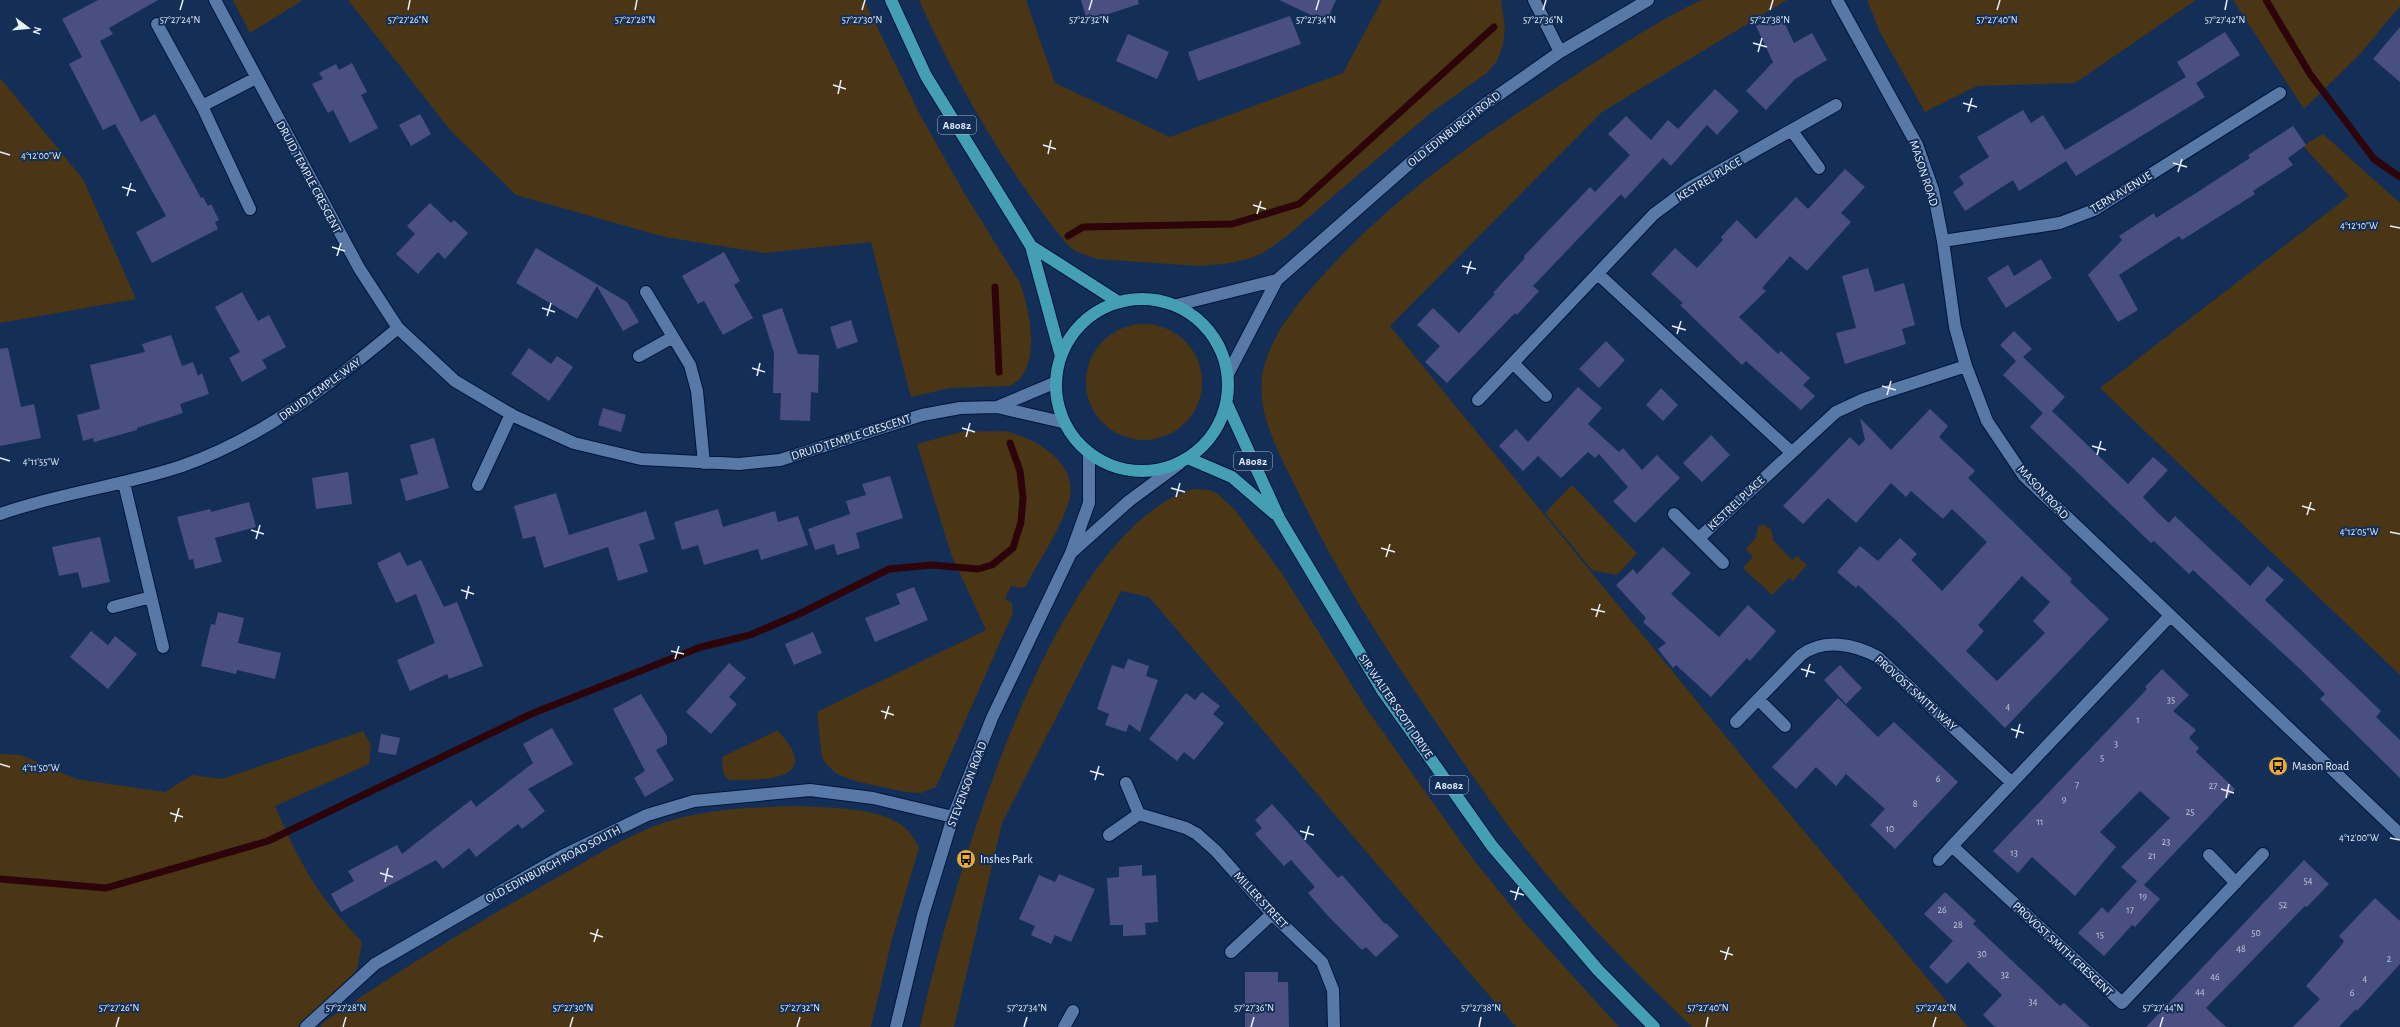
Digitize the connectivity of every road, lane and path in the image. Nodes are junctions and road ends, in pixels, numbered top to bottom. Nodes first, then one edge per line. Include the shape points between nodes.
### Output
1 (215, 0) edge
2 (891, 0) edge
3 (1534, 0) edge
4 (1648, 0) edge
5 (1836, 0) edge
6 (157, 24) dead end
7 (1560, 52) junction
8 (256, 78) junction
9 (2280, 93) dead end
10 (1836, 105) dead end
11 (202, 106) junction
12 (1792, 130) junction
13 (1819, 168) dead end
14 (250, 209) dead end
15 (1943, 241) junction
16 (1031, 246) junction
17 (1598, 274) junction
18 (1277, 280) junction
19 (646, 292) dead end
20 (1117, 301) junction
21 (1177, 305) junction
22 (398, 328) junction
23 (673, 337) junction
24 (1060, 353) junction
25 (639, 356) dead end
26 (1513, 363) junction
27 (1966, 366) junction
28 (1228, 374) junction
29 (1054, 383) junction
30 (1546, 396) dead end
31 (1478, 400) dead end
32 (1227, 404) junction
33 (998, 407) junction
34 (511, 414) junction
35 (1062, 422) junction
36 (1791, 452) junction
37 (1089, 453) junction
38 (1190, 459) junction
39 (704, 463) junction
40 (1179, 464) junction
41 (124, 483) junction
42 (478, 485) dead end
43 (0, 514) edge
44 (1674, 514) dead end
45 (1279, 518) junction
46 (1699, 538) junction
47 (1071, 553) junction
48 (1723, 563) dead end
49 (151, 597) junction
50 (113, 607) dead end
51 (2169, 616) junction
52 (163, 647) dead end
53 (1758, 699) junction
54 (1736, 722) dead end
55 (1785, 726) dead end
56 (1126, 783) dead end
57 (2012, 783) junction
58 (1139, 814) junction
59 (953, 817) junction
60 (2400, 834) edge
61 (1109, 835) dead end
62 (1952, 846) junction
63 (2263, 854) dead end
64 (2209, 855) dead end
65 (1939, 860) dead end
66 (2236, 883) junction
67 (1272, 914) junction
68 (1231, 952) dead end
69 (1073, 1010) dead end
70 (306, 1027) edge
71 (896, 1027) edge
72 (1064, 1027) edge
73 (1334, 1027) edge
74 (1654, 1027) edge

1 - 8 street, DRUID TEMPLE CRESCENT
2 - 16 main road, A8082 via 926,76
3 - 7 street
4 - 7 street, OLD EDINBURGH ROAD
5 - 15 street, MASON ROAD via 1916,145 1932,190
6 - 11 street
7 - 18 street, OLD EDINBURGH ROAD via 1484,104 1410,163
8 - 11 street
8 - 22 street, DRUID TEMPLE CRESCENT via 359,268
9 - 15 street, TERN AVENUE via 2094,210 2060,223
10 - 12 street, KESTREL PLACE
11 - 14 street
12 - 13 street
12 - 17 street, KESTREL PLACE via 1683,193 1654,214
15 - 27 street, MASON ROAD via 1955,327
16 - 20 main road, A8082
16 - 24 main road, A8082
17 - 26 street, KESTREL PLACE
17 - 36 street
18 - 21 street, OLD EDINBURGH ROAD
18 - 28 street, OLD EDINBURGH ROAD
19 - 23 street
20 - 21 main road, A8082 via 1148,298
20 - 24 main road, A8082 via 1090,315 1076,327
21 - 28 main road, A8082 via 1192,314 1213,335
22 - 34 street, DRUID TEMPLE CRESCENT via 455,381
22 - 41 street, DRUID TEMPLE WAY via 339,377 289,413 223,448 182,465
23 - 25 street
23 - 39 street via 690,365 697,392
24 - 29 main road, A8082
26 - 30 street
26 - 31 street, KESTREL PLACE
27 - 36 street, KESTREL PLACE via 1864,399 1836,412
27 - 51 street, MASON ROAD via 1987,421 2024,476
28 - 32 main road, A8082
29 - 33 street, DRUID TEMPLE CRESCENT
29 - 35 main road, A8082
32 - 38 main road, A8082 via 1222,420 1205,445
32 - 45 main road, SIR WALTER SCOTT DRIVE / A8082
33 - 35 street, DRUID TEMPLE CRESCENT
33 - 39 street, DRUID TEMPLE CRESCENT via 960,408 922,415 780,460 740,464
34 - 39 street, DRUID TEMPLE CRESCENT via 574,442 641,459
34 - 42 street
35 - 37 main road, A8082
36 - 46 street, KESTREL PLACE
37 - 40 main road, A8082 via 1117,470 1147,473
37 - 47 street, STEVENSON ROAD via 1089,504
38 - 40 main road, A8082
38 - 45 main road, SIR WALTER SCOTT DRIVE / A8082 via 1232,477
40 - 47 street, STEVENSON ROAD via 1129,500
41 - 43 street, DRUID TEMPLE WAY
41 - 49 street
44 - 46 street
45 - 74 main road, SIR WALTER SCOTT DRIVE / A8082 via 1382,690 1492,846 1598,970
46 - 48 street
47 - 59 street, STEVENSON ROAD via 992,718
49 - 50 street
49 - 52 street
51 - 57 street
51 - 60 street, MASON ROAD
53 - 54 street, PROVOST SMITH WAY
53 - 55 street
53 - 57 street, PROVOST SMITH WAY via 1800,655 1810,648 1838,644 1859,647 1878,657
56 - 58 street
57 - 62 street
58 - 61 street
58 - 67 street, MILLER STREET via 1186,828 1197,834 1216,851
59 - 70 street, OLD EDINBURGH ROAD SOUTH via 873,798 810,790 694,801 646,815 562,856 375,964
59 - 71 street, STEVENSON ROAD via 923,915
62 - 65 street
62 - 66 street, PROVOST SMITH CRESCENT via 2122,1003
63 - 66 street, PROVOST SMITH CRESCENT
64 - 66 street
67 - 68 street
67 - 73 street, MILLER STREET via 1322,962 1333,990
69 - 72 street

